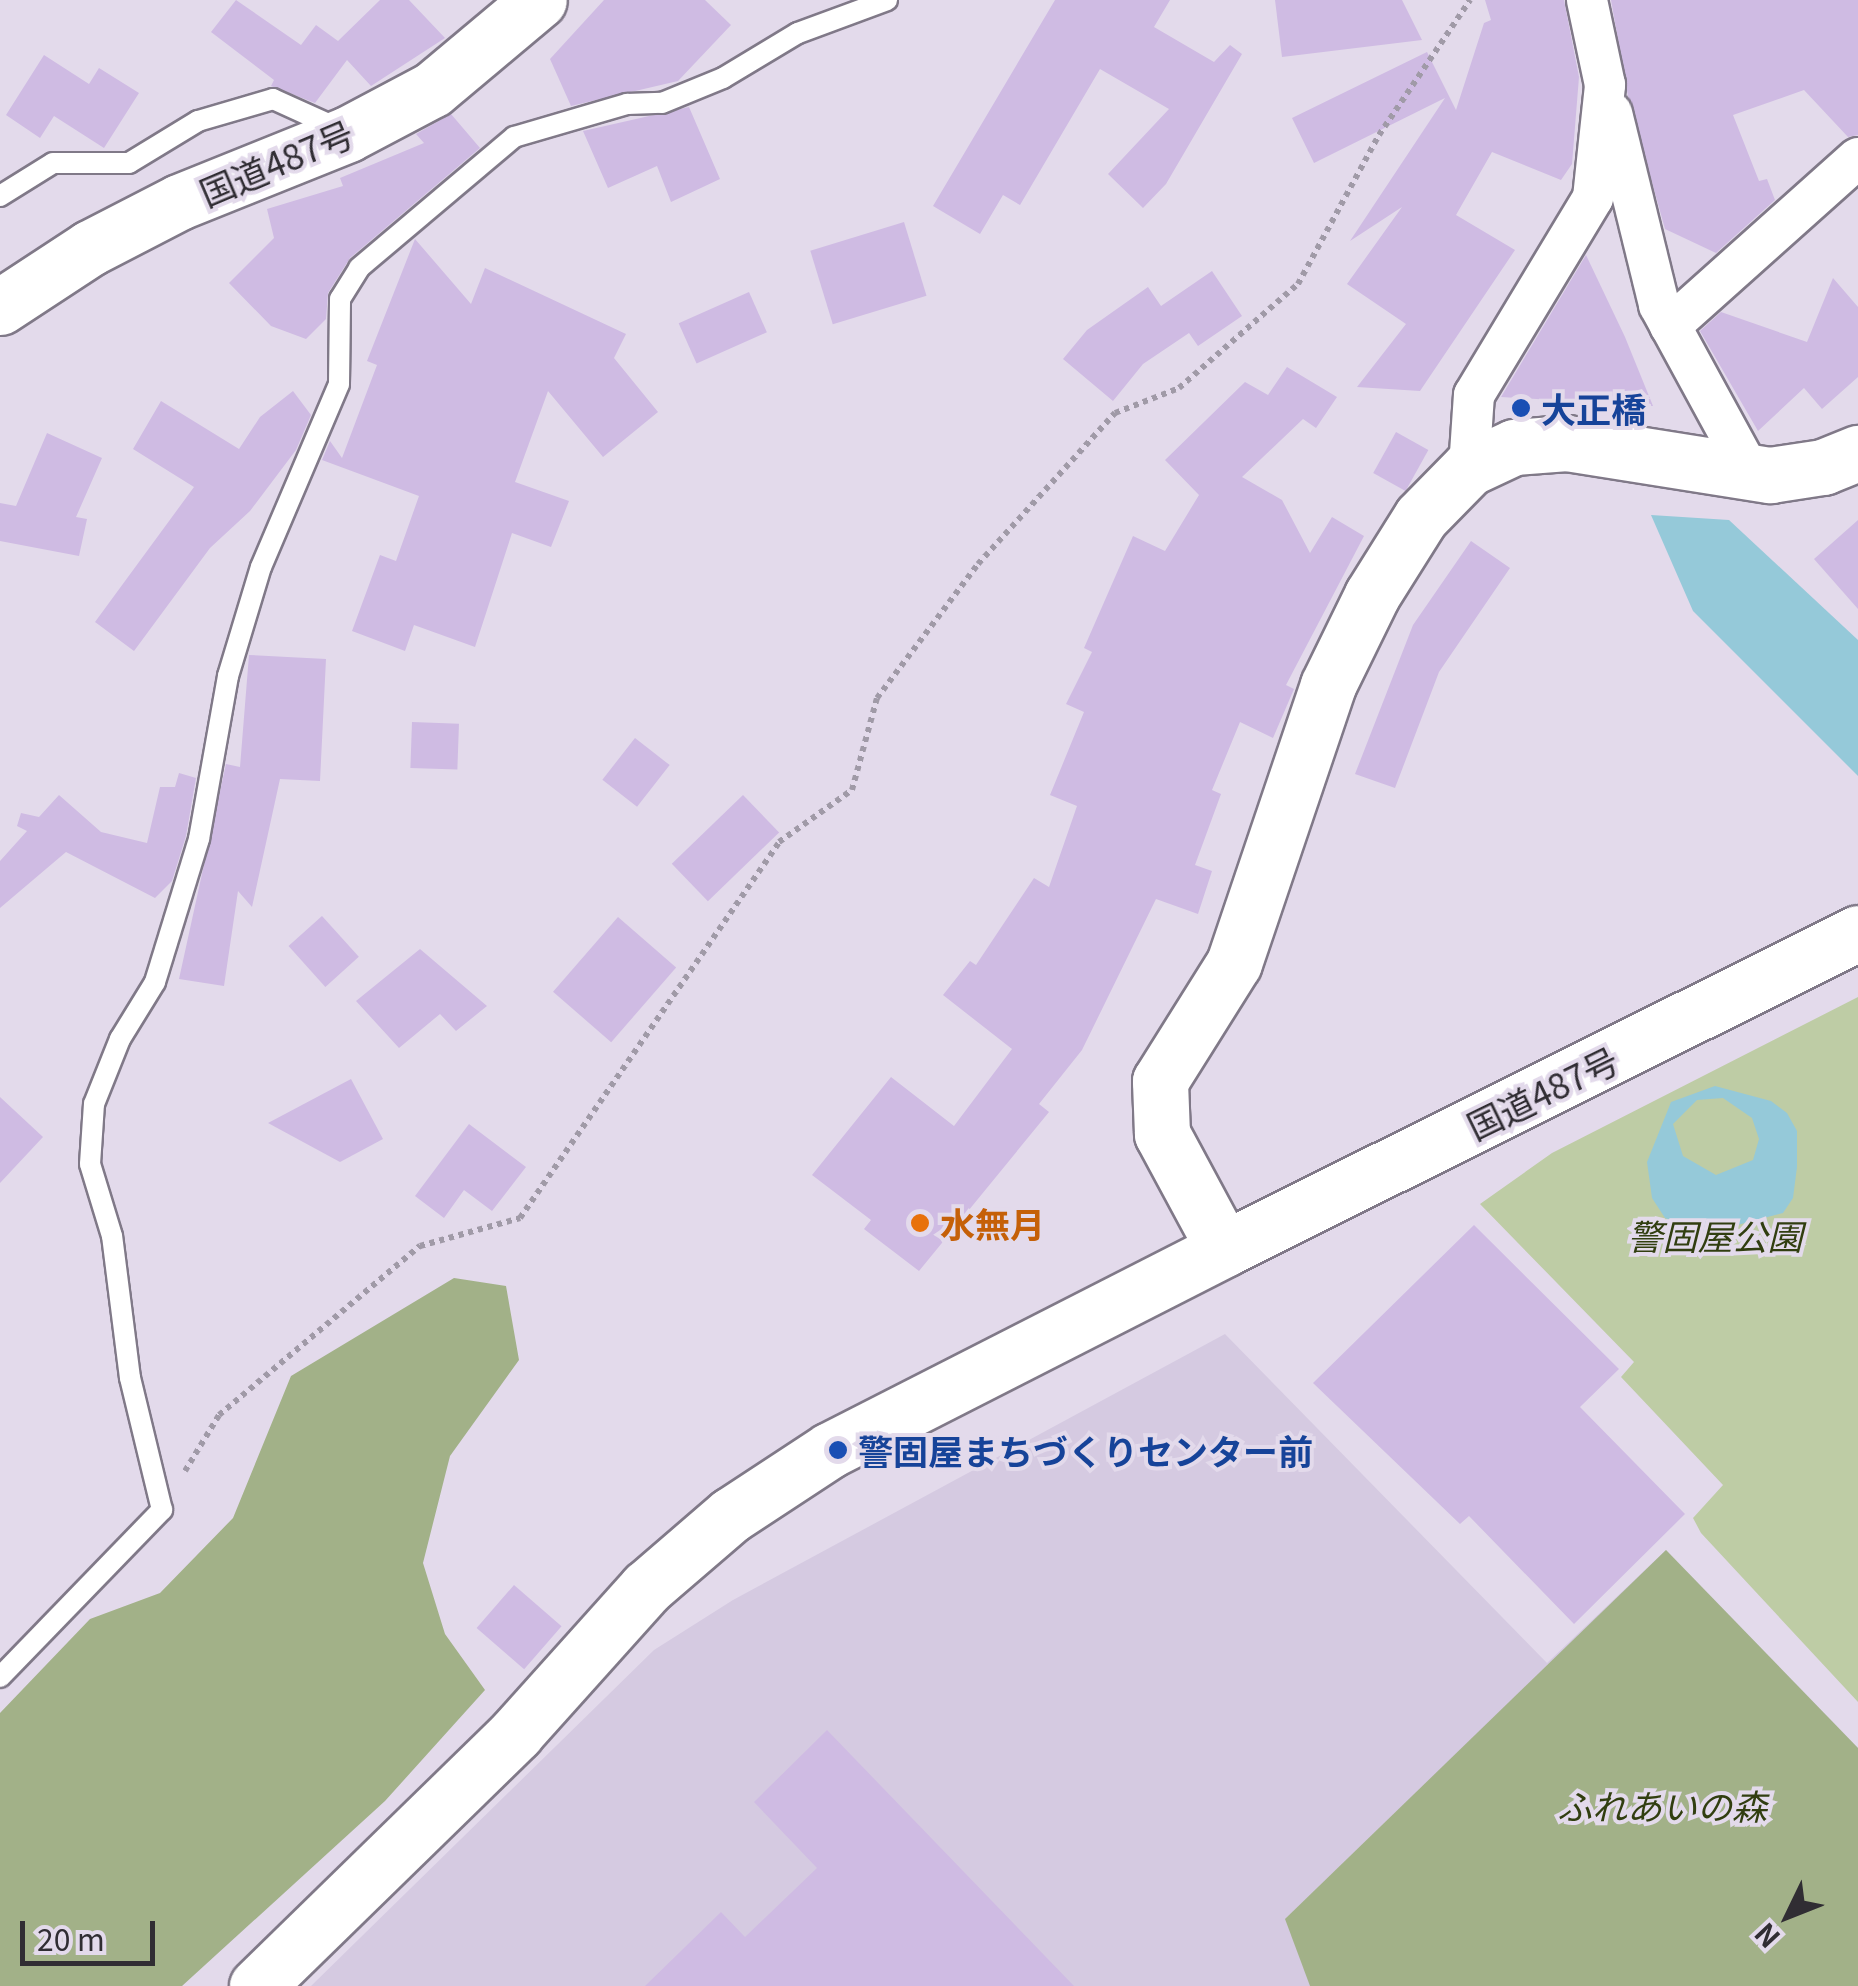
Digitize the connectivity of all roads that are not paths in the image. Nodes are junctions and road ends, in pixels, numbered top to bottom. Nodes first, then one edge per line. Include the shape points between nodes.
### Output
1 (539, 0) edge
2 (887, 0) edge
3 (1587, 0) edge
4 (1604, 84) junction
5 (348, 134) junction
6 (1858, 158) edge
7 (0, 196) edge
8 (0, 306) edge
9 (1670, 326) junction
10 (1858, 453) edge
11 (1469, 468) junction
12 (1750, 472) junction
13 (1858, 934) edge
14 (1224, 1248) junction
15 (0, 1677) edge
16 (257, 1986) edge

1 - 5 main road, 国道487号 via 433,89
2 - 15 lane via 798,33 723,78 662,104 627,104 514,136 359,268 340,299 339,384 244,621 199,840 155,982 120,1039 94,1104 90,1164 112,1236 130,1378 162,1510
3 - 4 street
4 - 9 street via 1659,305
4 - 11 street via 1593,198 1474,395
5 - 7 lane via 274,99 198,122 129,163 53,164
5 - 8 main road, 国道487号 via 180,202 90,248
6 - 9 street
9 - 12 street
10 - 12 main road via 1823,467
11 - 12 main road via 1514,447 1566,443
11 - 14 main road via 1420,517 1372,595 1328,685 1234,962 1160,1081 1162,1134
13 - 14 main road, 国道487号
14 - 16 main road, 国道487号 via 830,1450 731,1514 646,1588 516,1733

